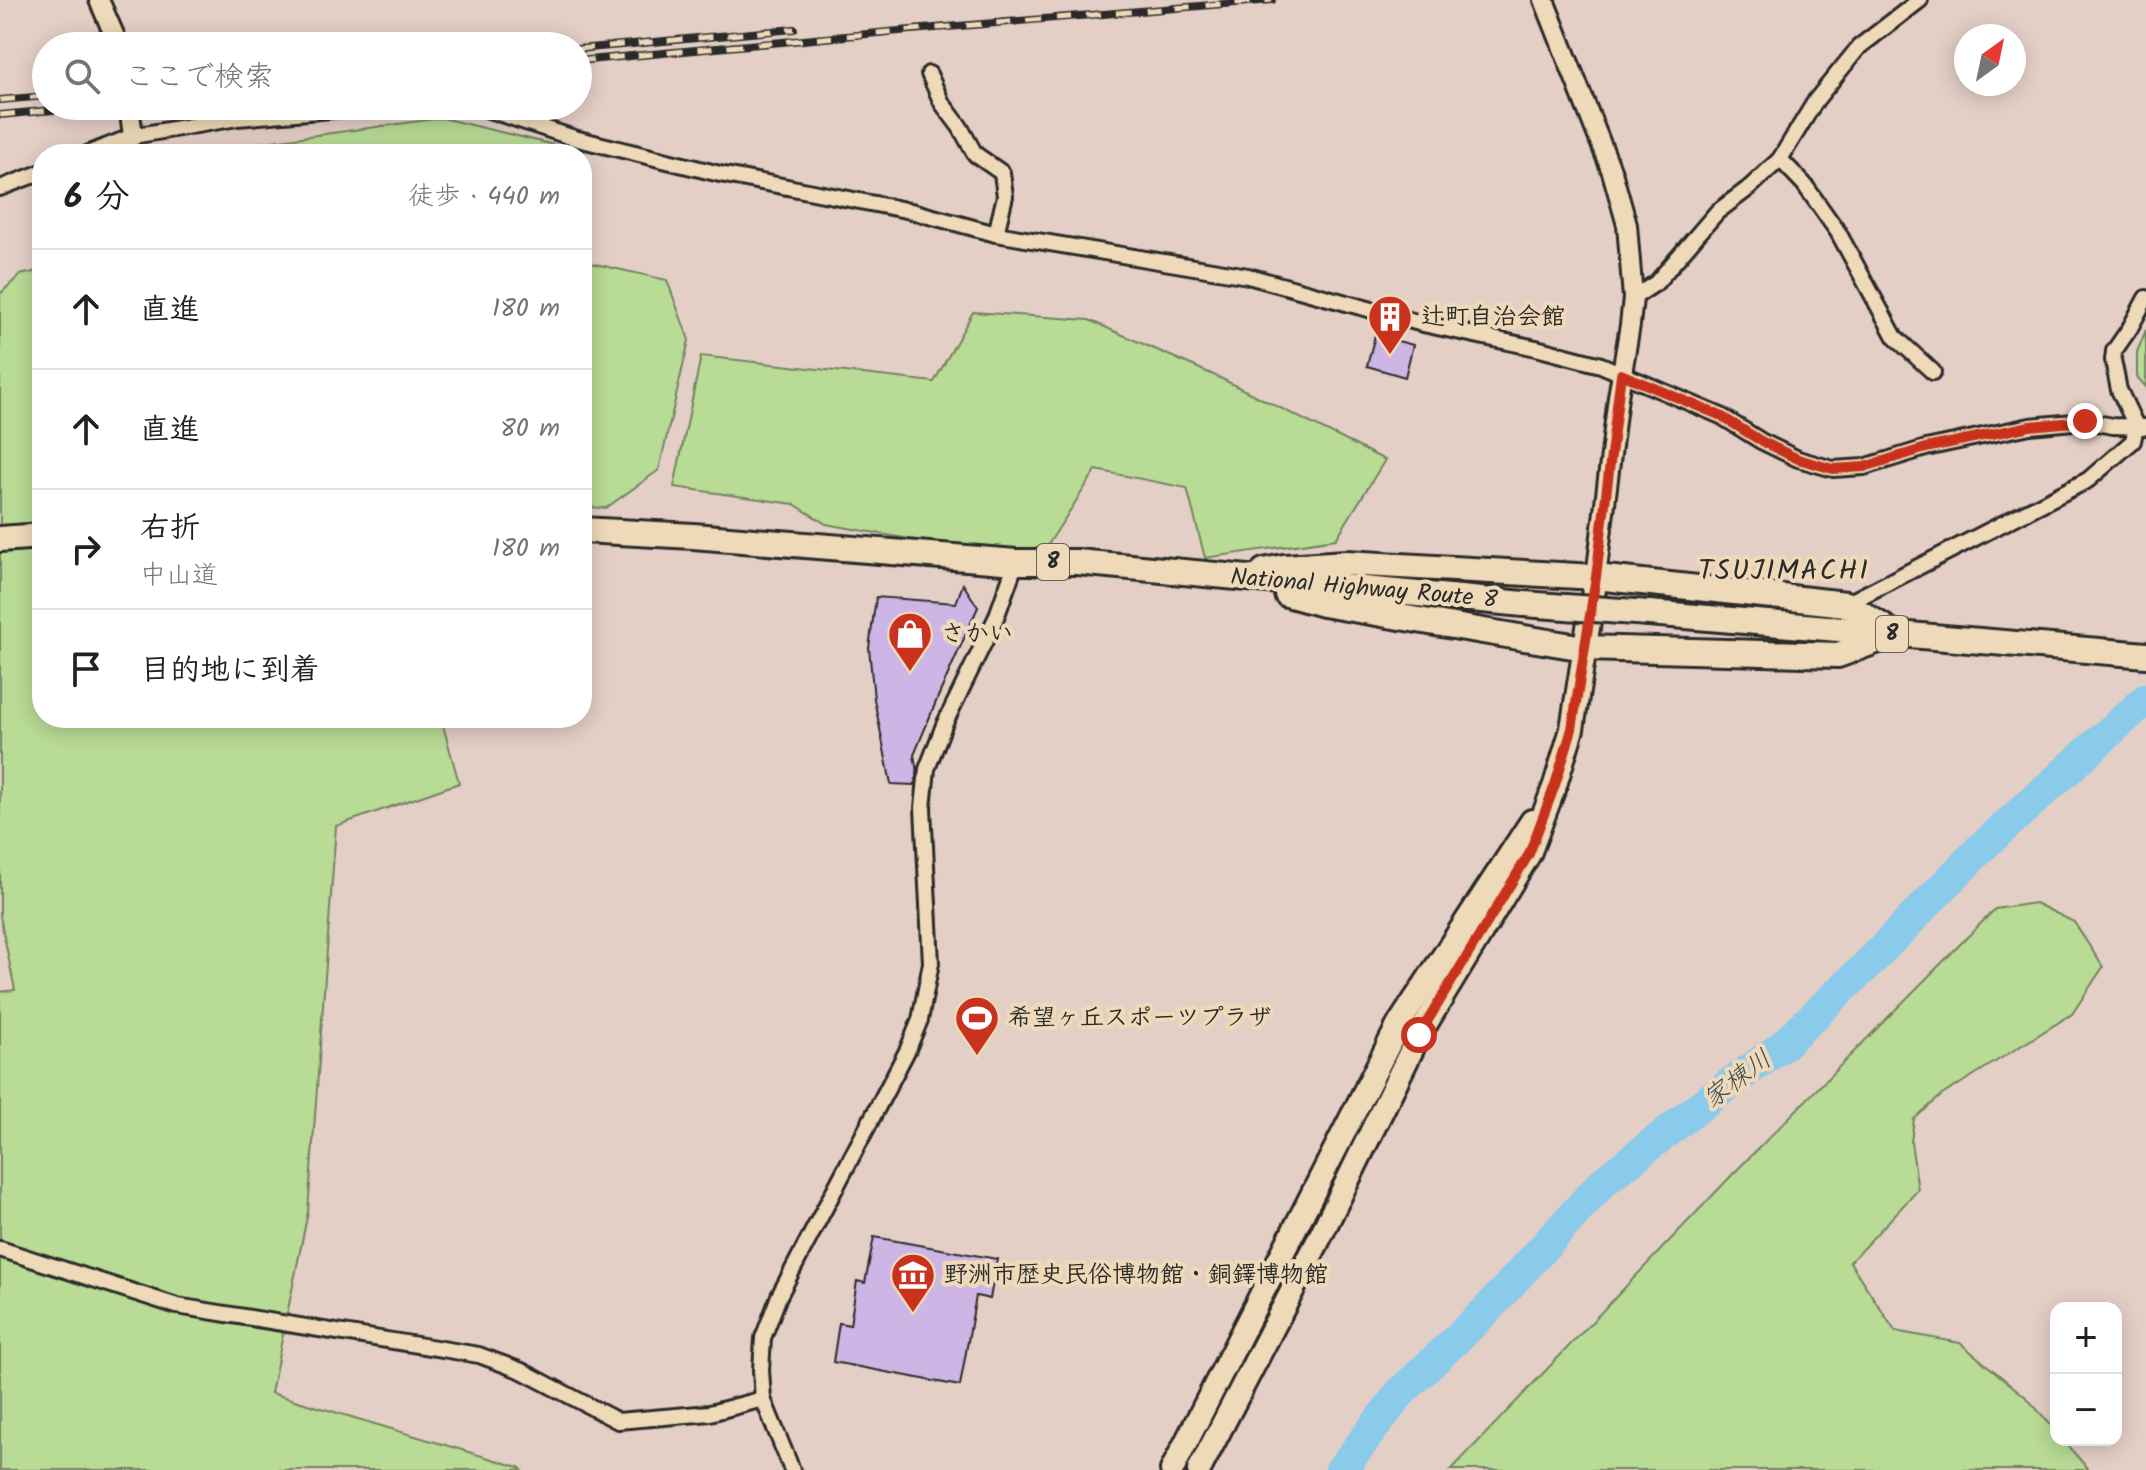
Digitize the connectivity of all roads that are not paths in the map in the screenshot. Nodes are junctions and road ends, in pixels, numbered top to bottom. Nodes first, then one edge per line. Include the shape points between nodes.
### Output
1 (99, 0) edge
2 (1544, 0) edge
3 (1920, 0) edge
4 (113, 32) edge
5 (929, 74) dead end
6 (131, 120) edge
7 (225, 120) edge
8 (519, 120) edge
9 (133, 136) junction
10 (113, 144) edge
11 (1780, 159) junction
12 (32, 176) edge
13 (0, 188) edge
14 (996, 234) junction
15 (1633, 298) junction
16 (2146, 298) edge
17 (1933, 372) dead end
18 (1621, 374) junction
19 (2141, 426) edge
20 (592, 531) edge
21 (32, 537) edge
22 (0, 539) edge
23 (1016, 562) junction
24 (1596, 577) junction
25 (1231, 578) junction
26 (1846, 604) junction
27 (1895, 634) junction
28 (1584, 648) junction
29 (2140, 654) edge
30 (1555, 785) junction
31 (0, 1249) edge
32 (763, 1399) junction
33 (792, 1470) edge
34 (1172, 1470) edge
35 (1199, 1470) edge

1 - 4 street
2 - 15 street via 1612,172 1627,225
3 - 11 street via 1859,47 1816,100
5 - 14 street via 975,154 1002,173 1005,196
6 - 9 street
7 - 9 street
8 - 14 street via 720,174 911,211
9 - 10 street
11 - 15 street via 1717,212 1656,283
11 - 17 street via 1838,232 1895,337
12 - 13 street
14 - 18 street via 1248,276
15 - 18 street
16 - 19 street via 2113,360 2119,390
18 - 19 street via 1721,416 1798,459 1833,469 1864,467 2030,426 2085,421
18 - 24 street
19 - 26 street via 2133,441 2088,480
20 - 23 highway, National Highway Route 8 / 8
21 - 22 highway
23 - 25 highway, National Highway Route 8 / 8 via 1077,562
23 - 32 street via 927,769 923,808 931,963 920,1020 779,1296 763,1338
24 - 25 highway via 1346,563 1284,567
24 - 26 highway
24 - 28 main road
25 - 27 highway, National Highway Route 8 / 8, bridge
25 - 28 highway via 1323,604
26 - 27 highway
27 - 28 highway via 1838,655
27 - 29 highway, National Highway Route 8 / 8
28 - 30 main road via 1572,729
30 - 34 main road via 1399,1024
30 - 35 main road via 1529,854 1419,1035
31 - 32 street via 177,1306 479,1355 618,1421 710,1413
32 - 33 street

